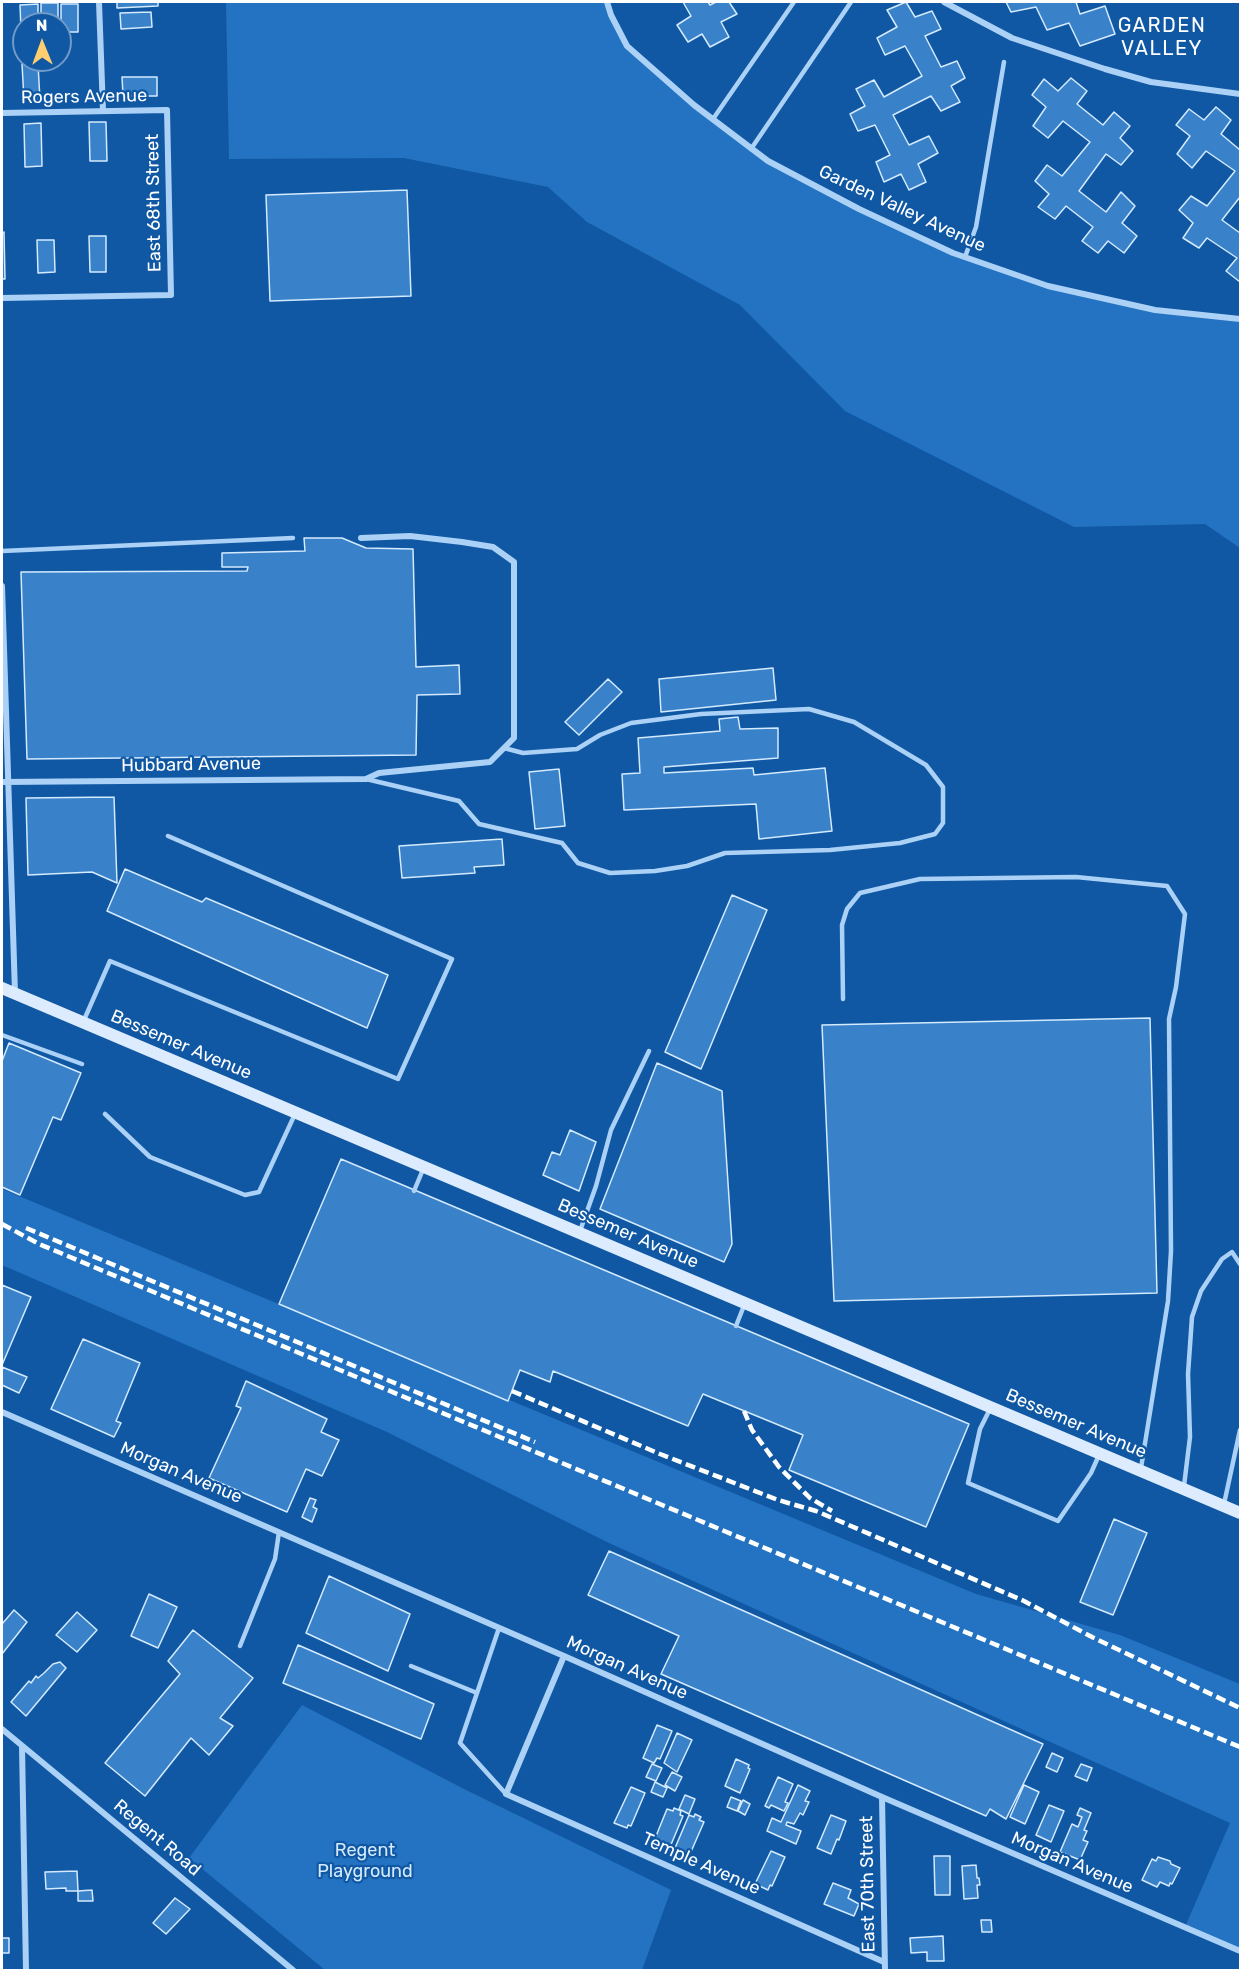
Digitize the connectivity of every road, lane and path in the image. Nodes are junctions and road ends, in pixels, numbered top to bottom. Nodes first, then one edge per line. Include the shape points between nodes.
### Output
1 (99, 2) edge
2 (607, 2) edge
3 (794, 2) edge
4 (851, 2) edge
5 (944, 2) edge
6 (1004, 62) dead end
7 (1240, 94) edge
8 (168, 110) joint
9 (103, 111) junction
10 (2, 113) edge
11 (713, 119) junction
12 (751, 148) junction
13 (965, 257) junction
14 (2, 298) edge
15 (1240, 319) edge
16 (293, 538) dead end
17 (361, 538) dead end
18 (2, 551) edge
19 (2, 585) edge
20 (504, 748) junction
21 (366, 779) junction
22 (4, 782) edge
23 (168, 837) dead end
24 (2, 988) edge
25 (15, 994) junction
26 (843, 999) dead end
27 (82, 1023) junction
28 (2, 1035) edge
29 (649, 1051) dead end
30 (82, 1064) dead end
31 (296, 1113) junction
32 (105, 1114) dead end
33 (424, 1167) junction
34 (414, 1191) dead end
35 (579, 1233) junction
36 (1240, 1264) edge
37 (745, 1303) junction
38 (736, 1326) dead end
39 (991, 1407) junction
40 (2, 1412) edge
41 (1240, 1430) edge
42 (1100, 1454) junction
43 (1141, 1471) junction
44 (1184, 1489) junction
45 (1224, 1506) junction
46 (1240, 1513) edge
47 (279, 1532) junction
48 (499, 1628) junction
49 (240, 1646) dead end
50 (564, 1656) junction
51 (411, 1666) dead end
52 (477, 1693) junction
53 (2, 1729) edge
54 (22, 1746) junction
55 (506, 1794) junction
56 (882, 1797) junction
57 (1240, 1951) edge
58 (884, 1962) junction
59 (26, 1971) edge
60 (293, 1971) edge
61 (885, 1971) edge

1 - 9 street
2 - 11 street, Garden Valley Avenue via 627,46
3 - 11 lane
4 - 12 lane
5 - 7 street via 1012,38 1105,69 1151,82
6 - 13 lane via 976,227
8 - 9 street, Rogers Avenue
8 - 14 street, East 68th Street via 171,295
9 - 10 street, Rogers Avenue
11 - 12 street, Garden Valley Avenue
12 - 13 street, Garden Valley Avenue via 768,161 859,208
13 - 15 street, Garden Valley Avenue via 1048,286 1155,310
16 - 18 lane
17 - 20 street via 410,536 493,546 514,562 514,738
19 - 22 street
20 - 21 street, Hubbard Avenue via 490,762 379,772
20 - 21 lane via 523,753 577,748 632,723 701,714 809,709 854,722 926,765 944,786 944,823 935,834 900,843 725,854 687,866 610,873 578,863 562,843 479,824 459,801
21 - 22 street, Hubbard Avenue
22 - 25 street
23 - 27 lane via 452,959 398,1079 110,961
24 - 25 street, Bessemer Avenue
25 - 27 street, Bessemer Avenue
26 - 43 lane via 842,925 847,909 860,893 920,879 1076,877 1167,886 1185,914 1168,1019 1168,1301
27 - 31 street, Bessemer Avenue
28 - 30 lane
29 - 35 lane via 611,1130
31 - 32 lane via 259,1192 245,1195 150,1156
31 - 33 street, Bessemer Avenue
33 - 34 lane
33 - 35 street, Bessemer Avenue
35 - 37 street, Bessemer Avenue
36 - 44 lane via 1232,1252 1222,1259 1201,1292 1192,1317 1188,1374 1190,1437
37 - 38 lane
37 - 39 street, Bessemer Avenue
39 - 42 street, Bessemer Avenue
39 - 42 lane via 980,1429 968,1483 1058,1521
40 - 47 street, Morgan Avenue
41 - 45 lane
42 - 43 street, Bessemer Avenue
43 - 44 street, Bessemer Avenue
44 - 45 street, Bessemer Avenue
45 - 46 street, Bessemer Avenue
47 - 48 street, Morgan Avenue
47 - 49 lane via 275,1559
48 - 50 street, Morgan Avenue
48 - 52 lane
50 - 55 street
50 - 56 street, Morgan Avenue
51 - 52 lane
52 - 55 lane via 459,1743
53 - 54 street, Regent Road
54 - 59 street
54 - 60 street, Regent Road
55 - 58 street, Temple Avenue
56 - 57 street, Morgan Avenue
56 - 58 street, East 70th Street
58 - 61 street, East 70th Street

